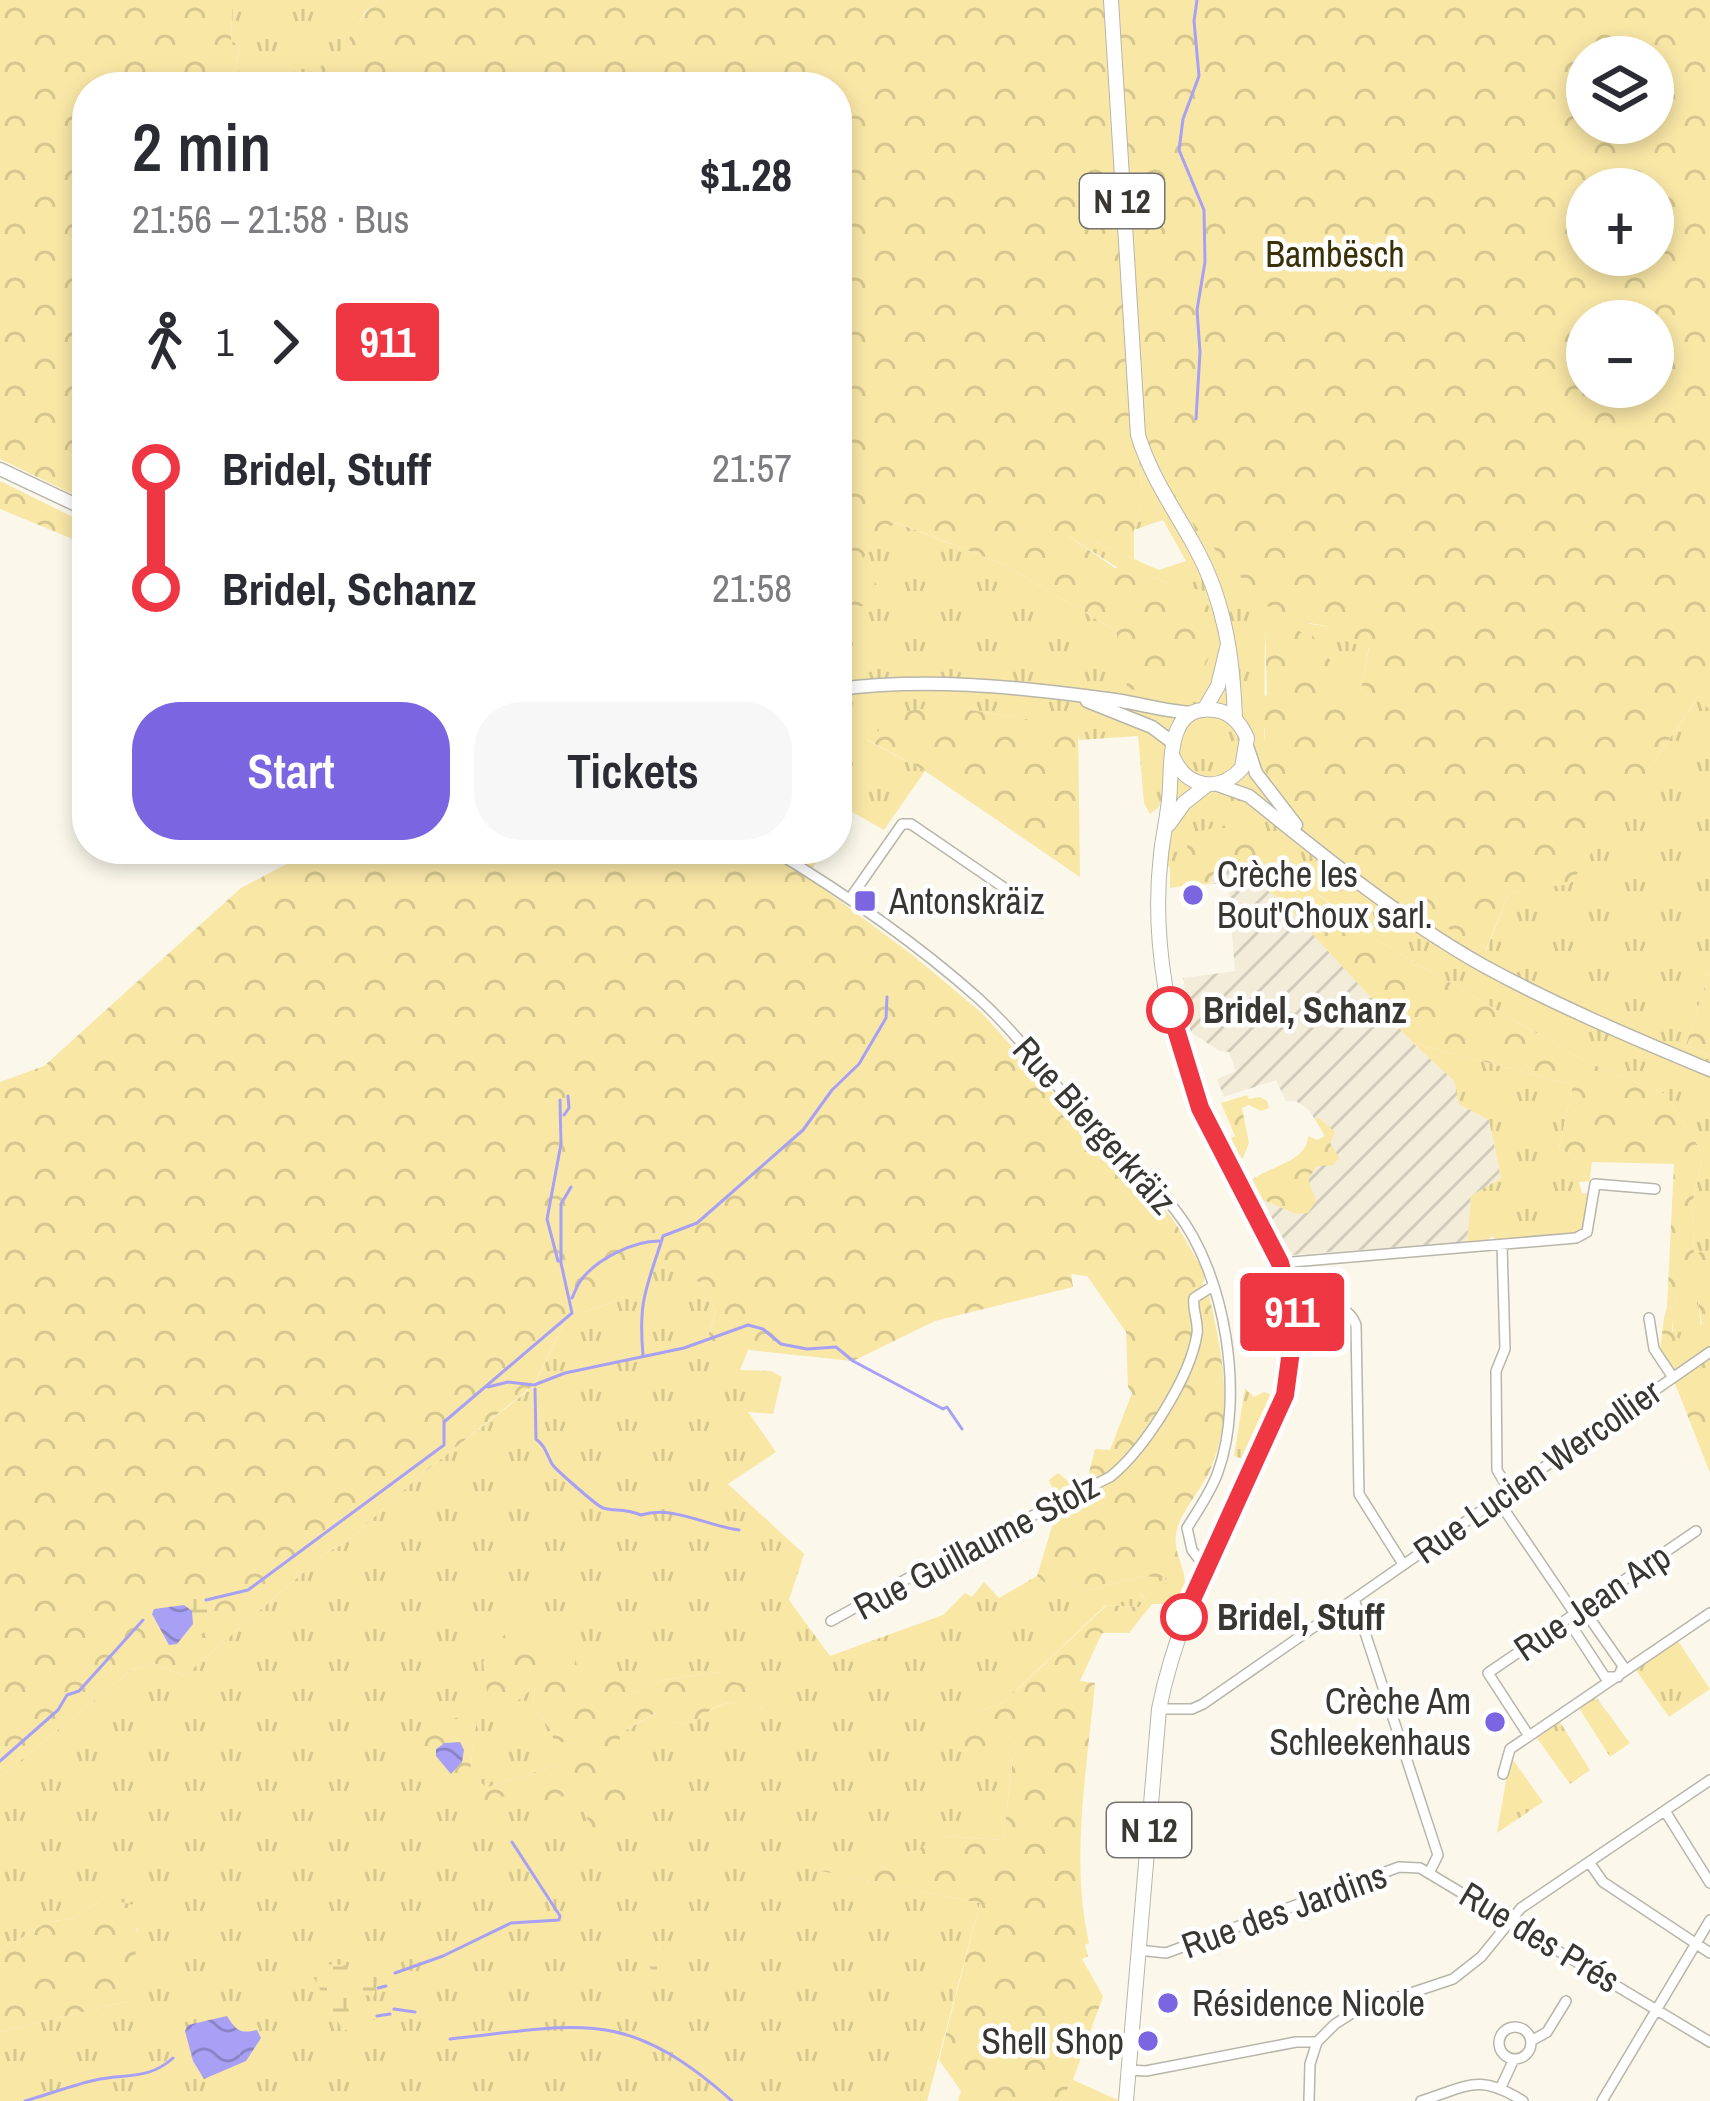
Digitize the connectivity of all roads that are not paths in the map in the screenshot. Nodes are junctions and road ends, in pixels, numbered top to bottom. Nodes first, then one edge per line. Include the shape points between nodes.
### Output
1 (1111, 0) edge
2 (0, 469) edge
3 (72, 503) edge
4 (1228, 643) junction
5 (852, 687) edge
6 (1075, 696) junction
7 (1199, 711) junction
8 (1235, 719) junction
9 (1248, 749) junction
10 (1172, 750) junction
11 (1212, 785) junction
12 (1166, 828) junction
13 (1308, 840) junction
14 (796, 864) edge
15 (851, 897) junction
16 (1041, 913) dead end
17 (1710, 1070) edge
18 (1655, 1189) dead end
19 (1502, 1245) junction
20 (1280, 1263) junction
21 (1213, 1286) junction
22 (1292, 1306) junction
23 (1649, 1318) dead end
24 (1710, 1352) edge
25 (1672, 1376) junction
26 (1509, 1490) junction
27 (1497, 1499) junction
28 (1696, 1531) dead end
29 (1403, 1564) junction
30 (1205, 1567) junction
31 (1354, 1599) junction
32 (1710, 1613) edge
33 (1575, 1614) junction
34 (831, 1621) dead end
35 (1618, 1677) junction
36 (1160, 1709) junction
37 (1529, 1736) junction
38 (1502, 1774) dead end
39 (1710, 1780) edge
40 (1665, 1811) junction
41 (1589, 1862) junction
42 (1430, 1871) junction
43 (1710, 1883) edge
44 (1510, 1919) junction
45 (1710, 1920) edge
46 (1697, 1945) junction
47 (1138, 1950) junction
48 (1710, 1953) edge
49 (1566, 2001) dead end
50 (1658, 2009) junction
51 (1317, 2042) junction
52 (1532, 2042) junction
53 (1710, 2042) edge
54 (1514, 2059) junction
55 (1128, 2070) junction
56 (1501, 2087) junction
57 (1126, 2101) edge
58 (1309, 2101) edge
59 (1421, 2101) edge
60 (1523, 2101) edge
61 (1602, 2101) edge

1 - 4 main road, N 12 via 1138,435 1213,585
2 - 3 main road
4 - 7 main road via 1219,686
4 - 8 main road, N 12
5 - 6 main road via 957,682
6 - 7 main road
6 - 10 main road via 1152,727
7 - 8 main road
7 - 10 main road via 1179,725
8 - 9 main road
9 - 11 main road via 1242,768
9 - 13 main road via 1256,773
10 - 11 main road via 1185,777
10 - 12 main road, N 12
11 - 12 main road
11 - 13 main road via 1249,796
12 - 20 main road, N 12 via 1159,894 1179,1048 1215,1141
13 - 17 main road via 1481,964
14 - 15 street, Rue Biergerkräiz
15 - 16 street via 902,824 911,824
15 - 21 street, Rue Biergerkräiz via 1009,1029 1177,1212
18 - 19 street via 1595,1184 1582,1236
19 - 20 street
19 - 26 street via 1497,1469
20 - 22 main road, N 12
21 - 30 street, Rue Biergerkräiz via 1232,1387 1217,1476 1187,1528
21 - 34 street, Rue Guillaume Stolz via 1195,1298 1195,1341 1132,1459
22 - 29 street via 1351,1312 1359,1494
22 - 30 main road, N 12 via 1285,1395
23 - 25 street, Rue Lucien Wercollier via 1654,1348
24 - 25 street, Rue Lucien Wercollier
25 - 26 street, Rue Lucien Wercollier
26 - 27 street, Rue Lucien Wercollier
27 - 29 street, Rue Lucien Wercollier
27 - 33 street
28 - 33 street, Rue Jean Arp
29 - 31 street, Rue Lucien Wercollier
30 - 36 main road, N 12 via 1174,1643
31 - 36 street, Rue Lucien Wercollier via 1203,1704
31 - 42 street, Rue des Prés via 1438,1856
32 - 35 street
33 - 35 street via 1573,1628 1606,1677
33 - 35 street via 1588,1616 1623,1666
33 - 37 street, Rue Jean Arp via 1488,1673
35 - 37 street
36 - 47 main road, N 12
37 - 38 street via 1507,1754
39 - 40 street
40 - 41 street
40 - 43 street
41 - 44 street
41 - 46 street via 1604,1882
42 - 44 street, Rue des Prés
42 - 47 street, Rue des Jardins via 1399,1867 1166,1953
44 - 50 street, Rue des Prés
44 - 51 street via 1453,1979 1354,2012
45 - 46 street
46 - 48 street
46 - 50 street
47 - 55 main road, N 12
49 - 52 street
50 - 53 street, Rue des Prés
50 - 61 street
51 - 55 street
51 - 58 street
52 - 54 street
52 - 54 street via 1520,2027 1501,2034 1500,2050
54 - 56 street
55 - 57 main road, N 12
56 - 59 street via 1480,2082
56 - 60 street

